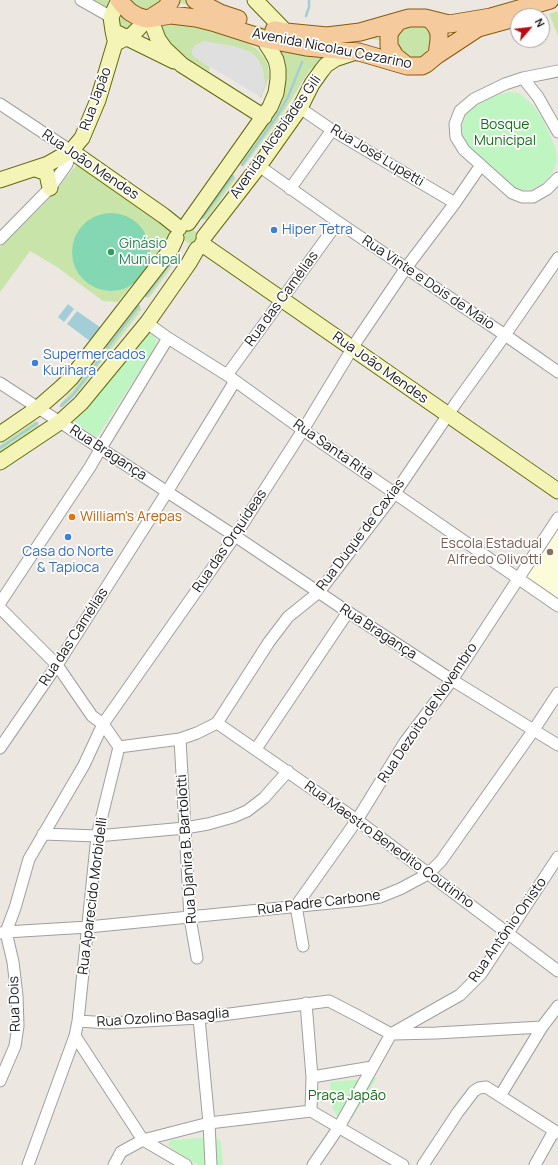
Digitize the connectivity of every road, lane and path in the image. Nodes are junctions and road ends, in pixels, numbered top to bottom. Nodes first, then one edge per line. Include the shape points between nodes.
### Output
1 (81, 0) edge
2 (119, 0) edge
3 (171, 0) edge
4 (195, 0) edge
5 (255, 0) edge
6 (550, 0) edge
7 (558, 5) edge
8 (547, 8) edge
9 (150, 18) junction
10 (510, 19) edge
11 (431, 20) junction
12 (399, 21) junction
13 (116, 32) junction
14 (286, 32) junction
15 (265, 39) junction
16 (359, 52) junction
17 (437, 55) junction
18 (182, 65) junction
19 (407, 66) junction
20 (558, 71) edge
21 (523, 78) junction
22 (0, 104) edge
23 (300, 108) junction
24 (264, 117) junction
25 (332, 130) junction
26 (558, 132) edge
27 (71, 151) junction
28 (258, 166) junction
29 (481, 166) junction
30 (35, 169) junction
31 (558, 178) edge
32 (0, 180) edge
33 (50, 188) junction
34 (290, 189) junction
35 (455, 203) junction
36 (338, 222) junction
37 (181, 230) junction
38 (0, 239) edge
39 (201, 243) junction
40 (557, 261) edge
41 (406, 268) junction
42 (282, 299) junction
43 (147, 323) junction
44 (505, 335) junction
45 (168, 338) junction
46 (352, 349) junction
47 (558, 372) edge
48 (231, 378) junction
49 (0, 383) edge
50 (38, 408) junction
51 (448, 414) junction
52 (60, 422) junction
53 (303, 430) junction
54 (0, 434) edge
55 (101, 448) junction
56 (0, 462) edge
57 (558, 491) edge
58 (167, 492) junction
59 (395, 493) junction
60 (558, 518) edge
61 (235, 536) junction
62 (518, 578) junction
63 (319, 592) junction
64 (0, 603) edge
65 (558, 606) edge
66 (0, 608) edge
67 (348, 612) junction
68 (57, 665) junction
69 (452, 680) junction
70 (558, 693) edge
71 (217, 723) junction
72 (103, 724) junction
73 (533, 730) junction
74 (180, 739) junction
75 (558, 745) edge
76 (118, 747) junction
77 (0, 748) edge
78 (256, 749) junction
79 (288, 771) junction
80 (357, 820) junction
81 (185, 828) junction
82 (43, 834) junction
83 (98, 836) junction
84 (558, 857) edge
85 (428, 874) junction
86 (296, 906) junction
87 (190, 918) junction
88 (88, 927) junction
89 (3, 932) edge
90 (507, 933) junction
91 (303, 946) dead end
92 (197, 958) dead end
93 (558, 970) edge
94 (306, 1004) junction
95 (558, 1006) edge
96 (199, 1018) junction
97 (78, 1022) junction
98 (542, 1027) junction
99 (391, 1034) junction
100 (75, 1036) junction
101 (372, 1067) junction
102 (312, 1077) junction
103 (0, 1081) edge
104 (500, 1096) junction
105 (311, 1111) junction
106 (209, 1123) junction
107 (339, 1127) junction
108 (556, 1132) edge
109 (143, 1140) junction
110 (28, 1165) edge
111 (114, 1165) edge
112 (186, 1165) edge
113 (211, 1165) edge
114 (313, 1165) edge
115 (403, 1165) edge
116 (423, 1165) edge
117 (535, 1165) edge

1 - 13 street
2 - 9 main road via 130,12
2 - 13 street, Rua Japão
3 - 9 main road via 166,8
4 - 14 main road, Avenida Nicolau Cezarino via 220,13 264,28
5 - 14 street
6 - 11 main road, Avenida Nicolau Cezarino via 491,17 449,24
7 - 8 main road, Avenida Nicolau Cezarino
9 - 13 street via 138,29
9 - 15 main road, Avenida Nicolau Cezarino via 171,15 196,18
9 - 18 street via 158,39
10 - 17 main road, Avenida Nicolau Cezarino via 478,28
11 - 12 main road, Avenida Nicolau Cezarino via 409,18
11 - 17 main road via 438,33
12 - 14 main road, Avenida Nicolau Cezarino via 360,32 326,36
12 - 19 main road via 389,34 389,46 395,56
13 - 18 street
13 - 27 street, Rua Japão via 92,114 82,138
15 - 16 main road, Avenida Nicolau Cezarino via 306,47
15 - 24 street, Avenida Alcebíades Gili via 276,60 278,79 276,93
16 - 19 main road, Avenida Nicolau Cezarino
16 - 23 street, Avenida Alcebíades Gili via 340,57 326,65 312,84
17 - 19 main road, Avenida Nicolau Cezarino via 422,66
18 - 24 street
20 - 21 street
21 - 26 street via 538,97
21 - 29 street via 491,90 474,99 460,111 455,124 456,137 464,150
22 - 27 street, Rua João Mendes
23 - 25 street, Rua José Lupetti
23 - 28 street, Avenida Alcebíades Gili
24 - 37 street, Avenida Alcebíades Gili
25 - 34 street
25 - 35 street, Rua José Lupetti
27 - 30 street
27 - 33 street via 67,164
27 - 37 street, Rua João Mendes
28 - 34 street, Rua Vinte e Dois de Maio
28 - 39 street, Avenida Alcebíades Gili
29 - 31 street via 512,193 522,197 533,197 547,189
29 - 35 street, Rua das Orquídeas
30 - 32 street
30 - 33 street via 47,174
33 - 38 street
34 - 36 street, Rua Vinte e Dois de Maio
35 - 41 street, Rua das Orquídeas
36 - 41 street, Rua Vinte e Dois de Maio
36 - 42 street, Rua das Camélias
37 - 39 street via 192,223 199,226 202,229
37 - 39 street via 178,242 184,249 188,250
37 - 50 street, Avenida Alcebíades Gili via 171,249 71,378
39 - 42 street, Rua João Mendes
39 - 43 street, Avenida Alcebíades Gili
40 - 44 street, Rua Duque de Caxias
41 - 44 street, Rua Vinte e Dois de Maio
41 - 46 street, Rua das Orquídeas
42 - 46 street, Rua João Mendes
42 - 48 street, Rua das Camélias
43 - 45 street, Rua Santa Rita
43 - 52 street, Avenida Alcebíades Gili via 81,403
44 - 47 street, Rua Vinte e Dois de Maio
44 - 51 street, Rua Duque de Caxias
45 - 48 street, Rua Santa Rita
45 - 55 street
46 - 51 street, Rua João Mendes
46 - 53 street, Rua das Orquídeas
48 - 53 street, Rua Santa Rita
48 - 58 street, Rua das Camélias
49 - 50 street, Rua Bragança
50 - 52 street, Rua Bragança
50 - 54 street, Avenida Alcebíades Gili
51 - 57 street, Rua João Mendes
51 - 59 street, Rua Duque de Caxias
52 - 55 street, Rua Bragança
52 - 56 street, Avenida Alcebíades Gili
53 - 59 street, Rua Santa Rita
53 - 61 street, Rua das Orquídeas
55 - 58 street, Rua Bragança
55 - 64 street
58 - 61 street, Rua Bragança
58 - 68 street, Rua das Camélias
59 - 62 street, Rua Santa Rita
59 - 63 street, Rua Duque de Caxias
60 - 62 street, Rua Dezoito de Novembro
61 - 63 street, Rua Bragança
61 - 72 street, Rua das Orquídeas
62 - 65 street, Rua Santa Rita
62 - 69 street, Rua Dezoito de Novembro
63 - 67 street, Rua Bragança
63 - 71 street, Rua Duque de Caxias via 288,617
66 - 68 street
67 - 69 street, Rua Bragança
67 - 78 street
68 - 72 street via 92,716
68 - 77 street, Rua das Camélias
69 - 73 street, Rua Bragança
69 - 80 street, Rua Dezoito de Novembro via 404,742
70 - 73 street, Rua Padre Carbone
71 - 74 street
71 - 78 street, Rua Maestro Benedito Coutinho
72 - 76 street
72 - 82 street, Rua das Orquídeas via 84,765
73 - 75 street, Rua Bragança
73 - 85 street, Rua Padre Carbone via 448,852
74 - 76 street
74 - 81 street, Rua Djanira B. Bartolotti
76 - 83 street, Rua Aparecido Morbidelli
78 - 79 street, Rua Maestro Benedito Coutinho
79 - 80 street, Rua Maestro Benedito Coutinho
79 - 81 street via 264,798 247,811 208,824
80 - 85 street, Rua Maestro Benedito Coutinho
80 - 86 street, Rua Dezoito de Novembro
81 - 83 street
81 - 87 street, Rua Djanira B. Bartolotti
82 - 83 street
82 - 89 street, Rua das Orquídeas via 29,859 15,908
83 - 88 street, Rua Aparecido Morbidelli
84 - 90 street, Rua Antônio Onisto
85 - 86 street, Rua Padre Carbone via 380,897
85 - 90 street, Rua Maestro Benedito Coutinho
86 - 87 street, Rua Padre Carbone
86 - 91 street
87 - 88 street, Rua Padre Carbone
87 - 92 street, Rua Djanira B. Bartolotti
88 - 89 street, Rua Padre Carbone
88 - 97 street, Rua Aparecido Morbidelli
89 - 103 street, Rua Dois via 13,962 18,1026 15,1046
90 - 93 street, Rua Maestro Benedito Coutinho
90 - 99 street, Rua Antônio Onisto via 480,974 460,995
94 - 96 street, Rua Ozolino Basaglia
94 - 99 street, Rua Ozolino Basaglia via 329,1001
94 - 102 street
95 - 98 street
96 - 97 street, Rua Ozolino Basaglia via 109,1023
96 - 106 street
97 - 100 street, Rua Ozolino Basaglia
98 - 99 street
98 - 104 street
99 - 101 street
100 - 109 street
100 - 110 street, Rua Ozolino Basaglia
101 - 102 street
101 - 107 street
102 - 105 street
104 - 108 street
104 - 116 street via 486,1087 474,1091
105 - 106 street
105 - 107 street
106 - 109 street
106 - 113 street
107 - 114 street
107 - 115 street
108 - 117 street
109 - 111 street via 121,1152
109 - 112 street

